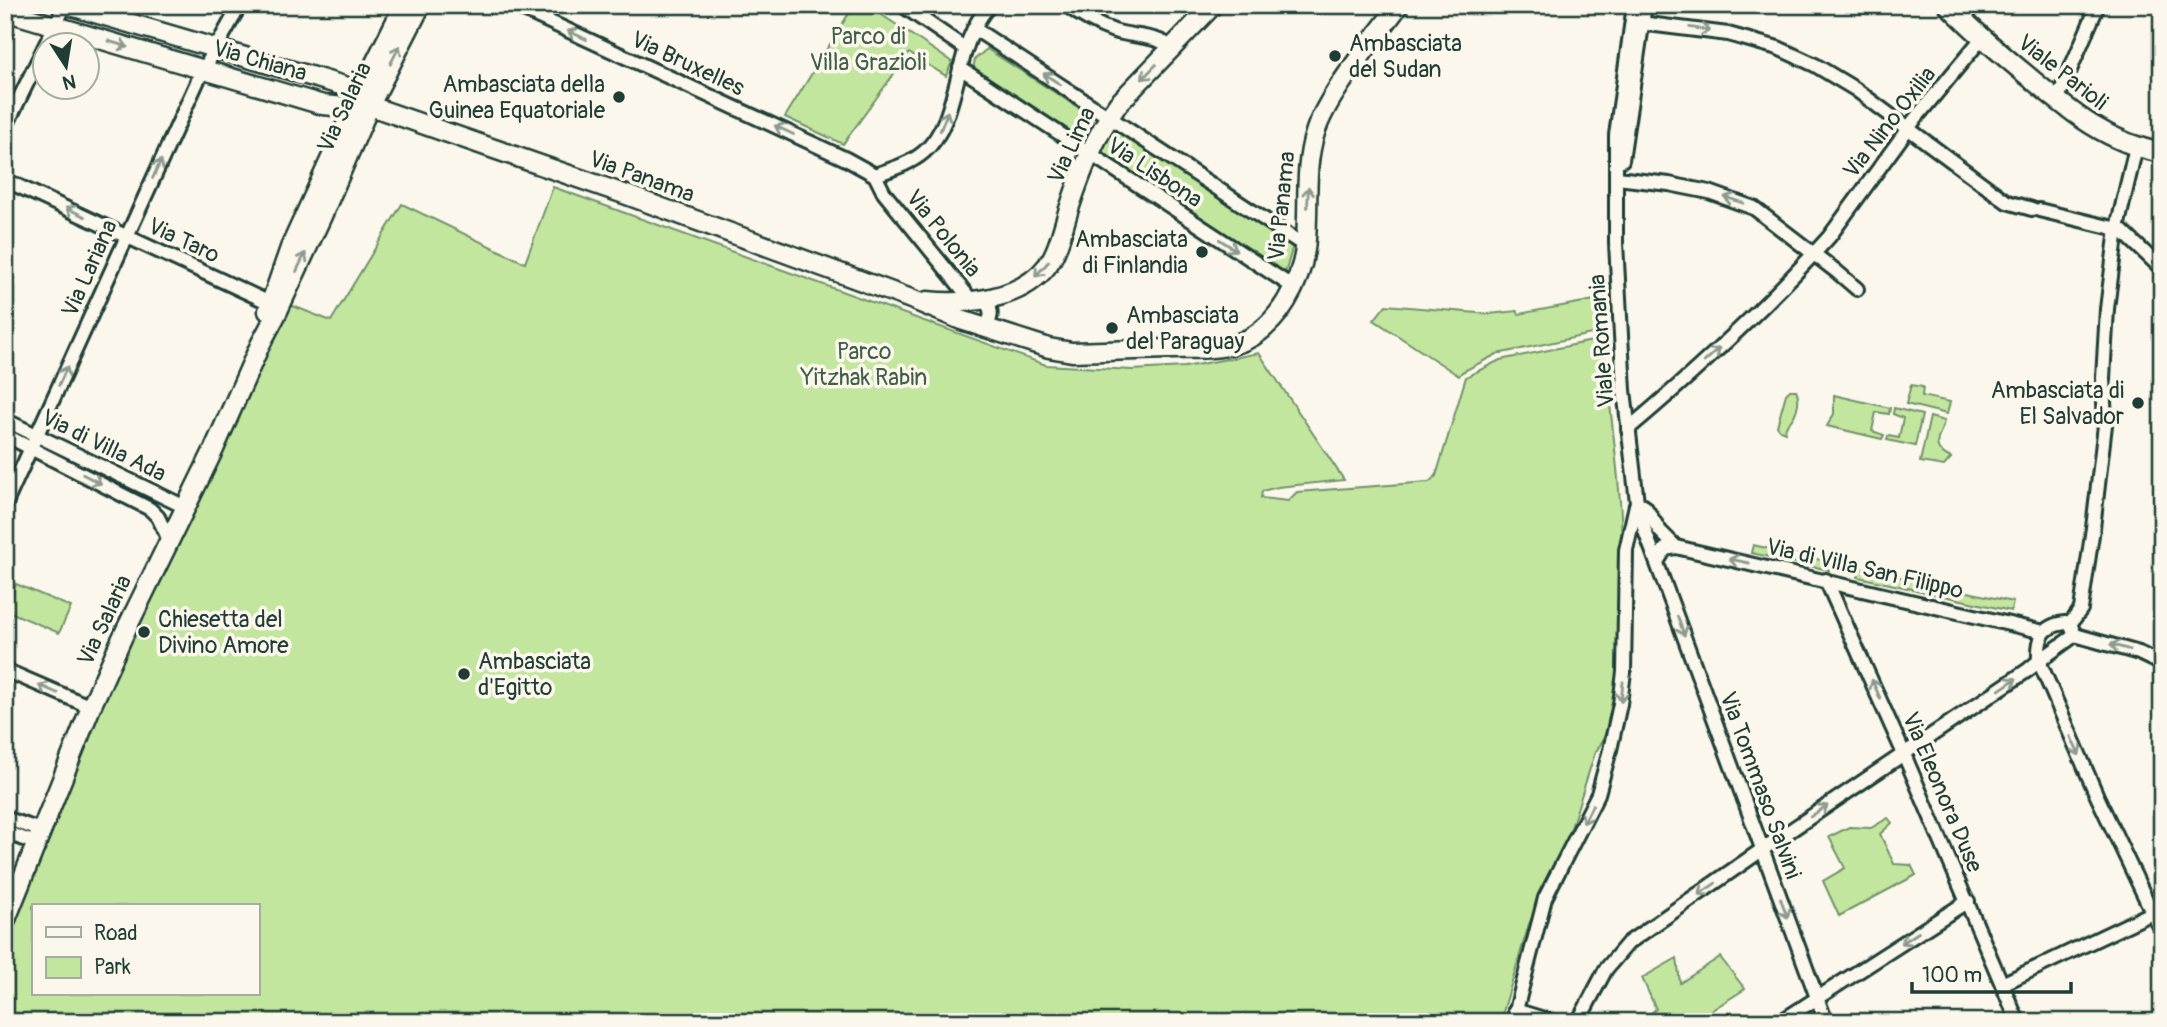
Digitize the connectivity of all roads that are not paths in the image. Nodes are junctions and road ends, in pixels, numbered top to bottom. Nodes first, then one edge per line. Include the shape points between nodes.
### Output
1 (66, 5) edge
2 (240, 5) edge
3 (404, 5) edge
4 (421, 5) edge
5 (513, 5) edge
6 (902, 5) edge
7 (990, 5) edge
8 (1066, 5) edge
9 (1213, 5) edge
10 (1399, 5) edge
11 (1634, 5) edge
12 (1645, 5) edge
13 (1948, 5) edge
14 (2098, 5) edge
15 (5, 11) edge
16 (1968, 13) edge
17 (1638, 23) junction
18 (54, 25) junction
19 (975, 29) junction
20 (1982, 38) junction
21 (214, 48) junction
22 (1172, 48) junction
23 (966, 49) junction
24 (960, 68) junction
25 (203, 69) junction
26 (2057, 100) junction
27 (363, 103) junction
28 (323, 105) junction
29 (1109, 117) junction
30 (5, 128) edge
31 (1908, 128) junction
32 (344, 130) junction
33 (2136, 148) junction
34 (2162, 153) edge
35 (1089, 154) junction
36 (875, 175) junction
37 (1617, 177) junction
38 (5, 180) edge
39 (2117, 228) junction
40 (126, 236) junction
41 (1305, 246) junction
42 (1814, 254) junction
43 (2162, 269) edge
44 (1293, 287) junction
45 (1857, 289) dead end
46 (911, 299) junction
47 (976, 300) junction
48 (270, 303) junction
49 (982, 323) junction
50 (260, 345) junction
51 (5, 420) edge
52 (1628, 429) junction
53 (5, 435) edge
54 (34, 442) junction
55 (1637, 502) junction
56 (5, 505) edge
57 (185, 507) junction
58 (1660, 531) junction
59 (169, 540) junction
60 (1651, 546) junction
61 (1676, 547) junction
62 (1626, 550) junction
63 (1657, 562) junction
64 (1826, 580) junction
65 (2073, 629) junction
66 (2044, 632) junction
67 (2039, 661) junction
68 (2162, 664) edge
69 (5, 670) edge
70 (91, 707) junction
71 (1904, 754) junction
72 (5, 818) edge
73 (5, 832) edge
74 (38, 837) junction
75 (1763, 849) junction
76 (1968, 901) junction
77 (2152, 913) junction
78 (5, 922) edge
79 (2162, 933) edge
80 (2002, 984) junction
81 (1817, 999) junction
82 (1514, 1016) edge
83 (1554, 1022) edge
84 (1578, 1022) edge
85 (1780, 1022) edge
86 (1826, 1022) edge
87 (2018, 1022) edge

1 - 18 street, Via Chiana
1 - 21 street, Via Chiana
2 - 21 street, Via Lariana
3 - 27 street, Via Salaria
27 -> 4 street, Via Salaria
36 -> 5 street, Via Bruxelles
6 - 23 street
7 - 19 street
8 - 22 street via 1108,29
9 - 22 street, Via Lima
41 -> 10 street, Via Panama via 1316,128 1336,92
11 - 17 street, Viale Romania
12 - 17 street, Viale Romania
13 - 16 street, Viale Parioli
14 - 26 street
15 - 18 street, Via Chiana
16 - 20 street, Viale Parioli
17 -> 31 street via 1715,32 1778,48 1830,73
17 - 37 street, Viale Romania via 1616,135
18 -> 25 street, Via Chiana
18 - 30 street
19 - 23 street
29 -> 19 street, Via Lisbona
20 - 26 street, Viale Parioli
20 - 31 street, Via Nino Oxilia
21 - 25 street, Via Lariana
21 - 27 street, Via Chiana via 350,88
22 -> 29 street, Via Lima
23 - 24 street
24 - 35 street, Via Lisbona
36 -> 24 street via 922,153 938,135
25 - 28 street, Via Chiana
40 -> 25 street, Via Lariana
26 - 33 street, Viale Parioli via 2099,131
27 - 28 street, Via Chiana
27 - 32 street, Via Salaria
27 - 46 street, Via Panama
50 -> 27 street, Via Salaria via 322,216
28 - 32 street via 338,115
29 - 35 street, Via Lima
29 - 41 street, Via Lisbona
31 - 39 street via 2007,202
31 - 42 street, Via Nino Oxilia
32 - 48 street, Via Salaria
33 - 34 street, Viale Parioli
33 - 39 street
35 -> 44 street, Via Lisbona
35 -> 47 street, Via Lima via 1048,264 1018,288
36 - 47 street, Via Polonia via 884,193
42 -> 37 street via 1754,208 1709,192
37 - 52 street, Viale Romania via 1619,334
40 -> 38 street, Via Taro
39 - 43 street
39 - 65 street via 2107,309 2103,454 2083,600
40 - 48 street, Via Taro
54 -> 40 street, Via Lariana
41 - 44 street, Via Panama
42 - 45 street
52 -> 42 street, Via Nino Oxilia via 1749,321
44 - 49 street, Via Panama via 1270,323 1246,341 1224,346 1072,352
46 - 47 street, Via Lima
46 - 49 street, Via Panama
47 - 49 street, Via Polonia via 989,305
47 - 49 street via 968,317
48 - 50 street, Via Salaria
50 - 57 street, Via Salaria
51 - 54 street, Via di Villa Ada
52 - 55 street, Viale Romania
53 - 54 street, Via di Villa Ada
54 - 56 street, Via Lariana
54 - 57 street, Via di Villa Ada
54 -> 59 street, Via di Villa Ada via 150,509
55 - 58 street via 1645,506
55 - 60 street, Via Tommaso Salvini
55 - 62 street
57 - 59 street, Via Salaria
58 - 60 street
58 - 61 street
59 - 70 street, Via Salaria
60 - 62 street
60 - 63 street, Via Tommaso Salvini
61 - 63 street via 1665,549
64 -> 61 street, Via di Villa San Filippo
62 -> 82 street via 1624,672 1610,750 1598,794 1545,898
63 -> 75 street, Via Tommaso Salvini
64 - 66 street, Via di Villa San Filippo
71 -> 64 street, Via Eleonora Duse
65 - 66 street via 2058,624
65 - 67 street
68 -> 65 street
66 - 67 street via 2038,643
71 -> 67 street
67 -> 77 street
70 -> 69 street
70 - 74 street, Via Salaria
75 -> 71 street
71 - 76 street, Via Eleonora Duse
72 - 74 street
73 - 74 street
74 - 78 street, Via Salaria
75 -> 81 street, Via Tommaso Salvini
75 -> 84 street via 1628,943 1606,970
76 - 80 street, Via Eleonora Duse
76 -> 81 street
77 - 79 street
77 - 80 street
80 - 87 street, Via Eleonora Duse
81 - 85 street
81 - 86 street, Via Tommaso Salvini
82 - 83 street

